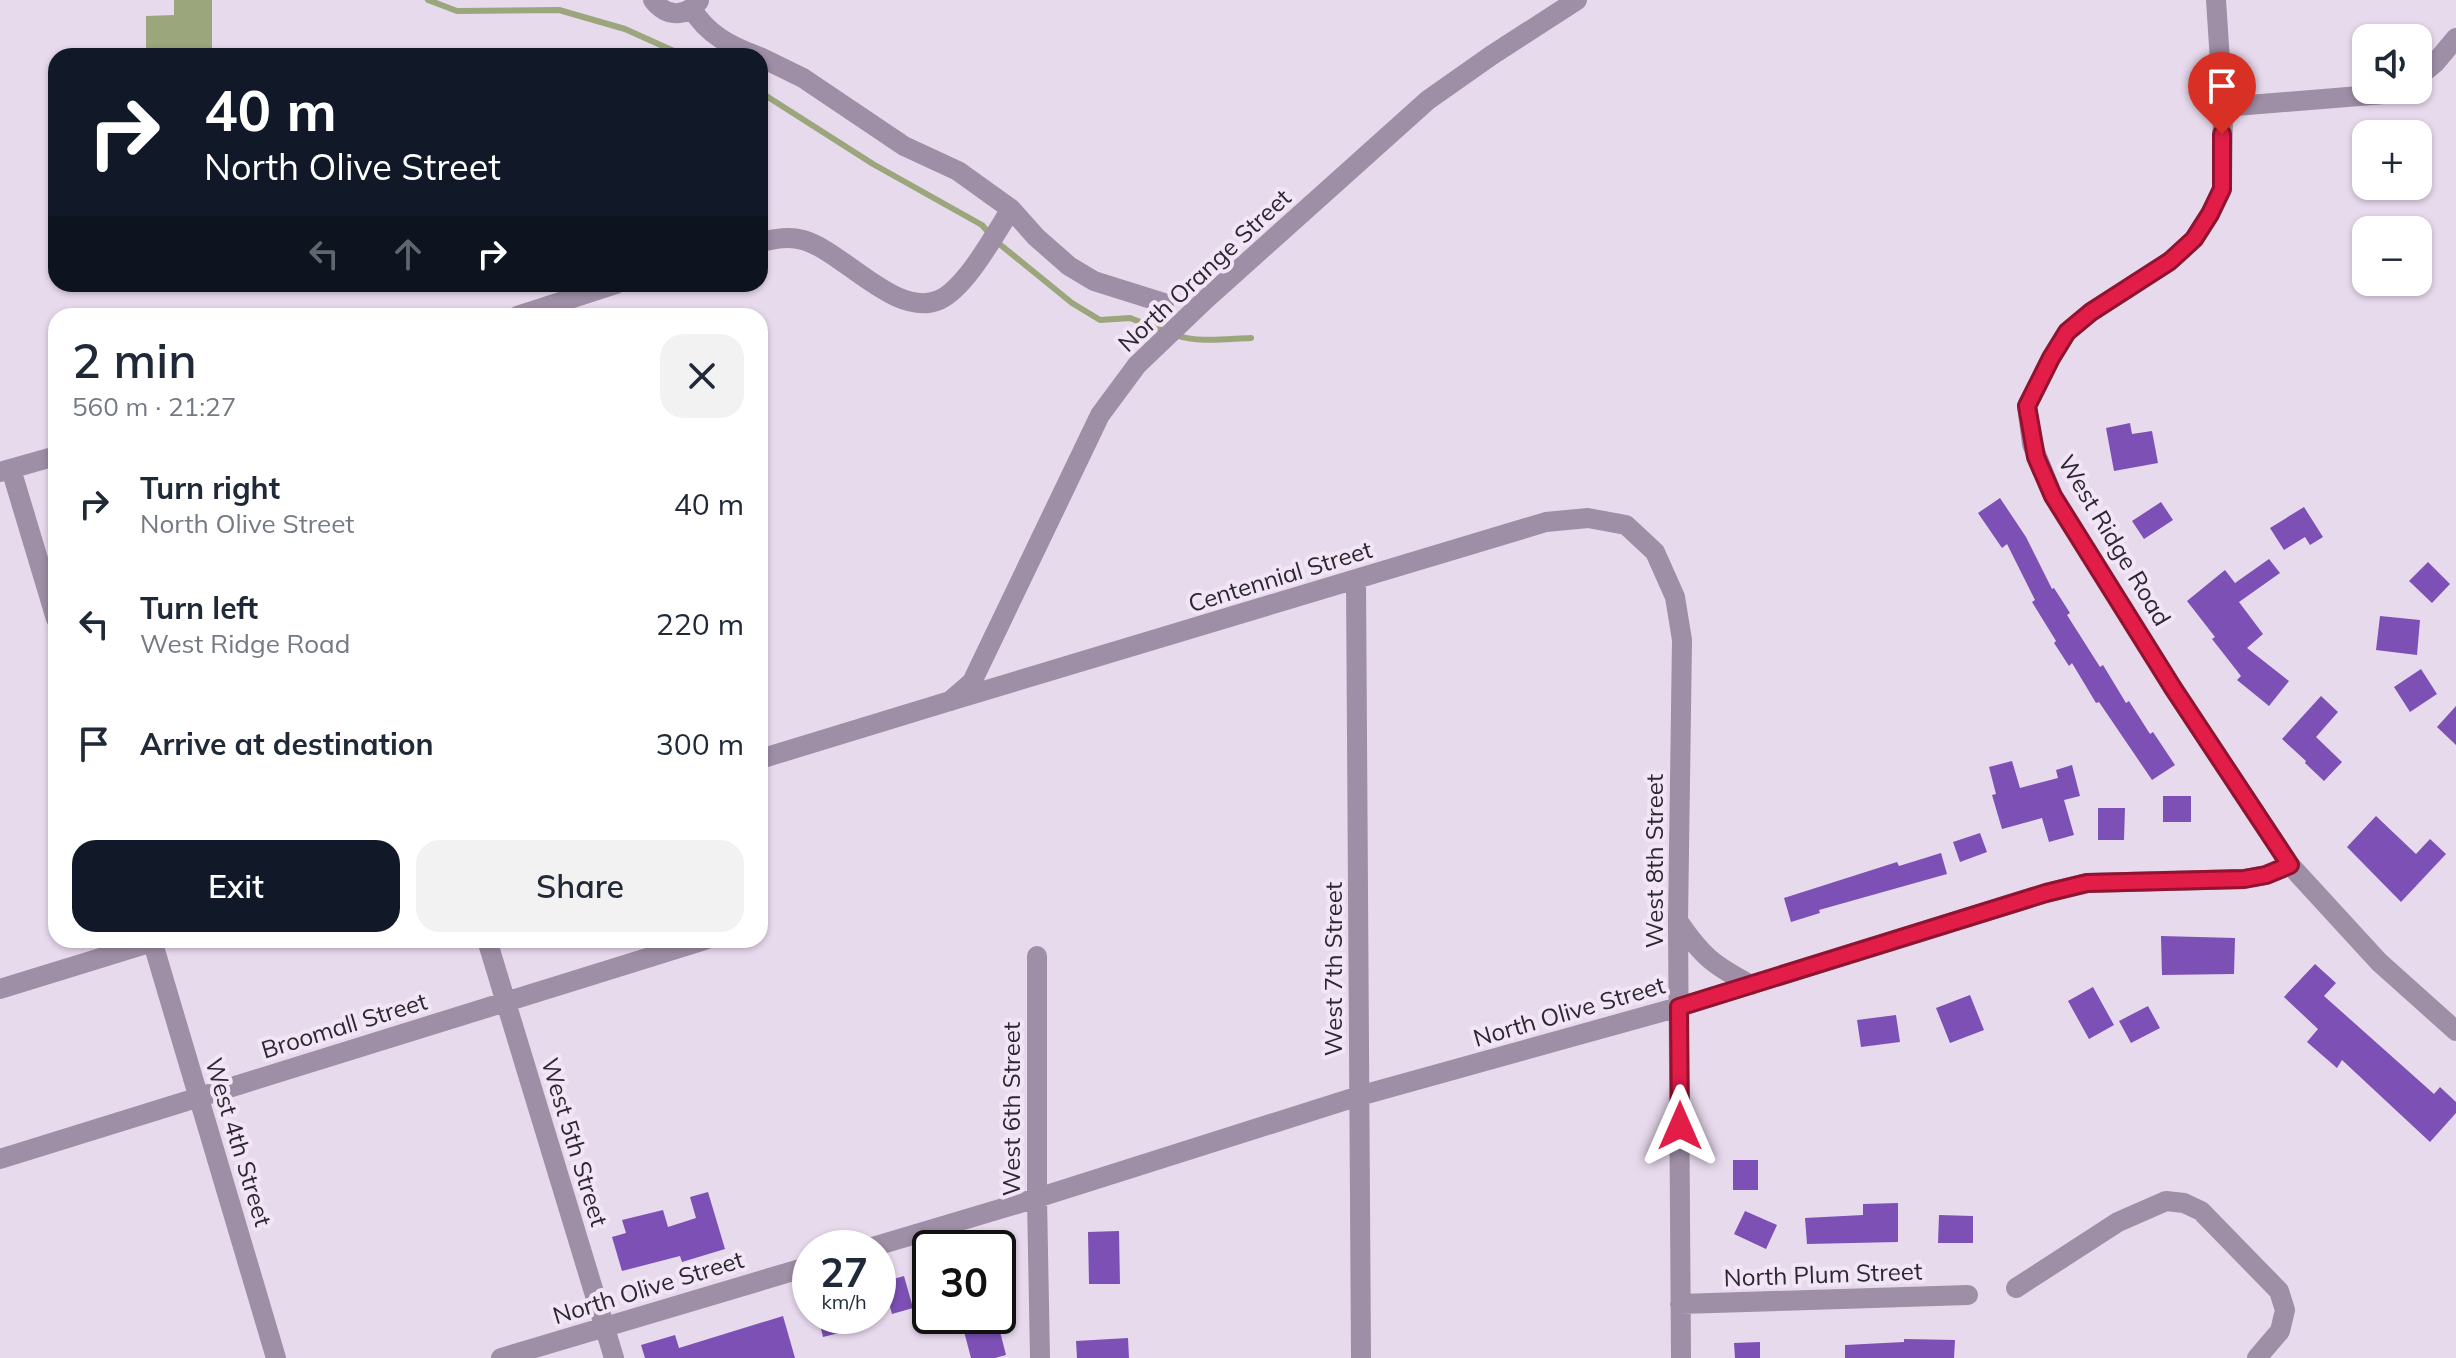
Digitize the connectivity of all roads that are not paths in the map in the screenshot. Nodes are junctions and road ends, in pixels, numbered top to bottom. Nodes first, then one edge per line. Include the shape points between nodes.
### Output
1 (653, 0) edge
2 (1577, 0) edge
3 (2216, 0) edge
4 (696, 4) edge
5 (2456, 38) edge
6 (736, 48) edge
7 (768, 62) edge
8 (2432, 65) edge
9 (2352, 97) edge
10 (2223, 107) junction
11 (1011, 209) junction
12 (768, 240) edge
13 (591, 292) edge
14 (1164, 303) dead end
15 (542, 308) edge
16 (48, 458) edge
17 (6, 471) edge
18 (1626, 525) joint
19 (1356, 580) junction
20 (48, 595) edge
21 (950, 701) junction
22 (768, 757) edge
23 (2290, 865) junction
24 (1678, 921) junction
25 (132, 948) edge
26 (156, 948) edge
27 (489, 948) edge
28 (679, 948) edge
29 (1037, 956) dead end
30 (1751, 985) junction
31 (0, 989) edge
32 (506, 1001) junction
33 (1679, 1007) junction
34 (2456, 1031) edge
35 (1359, 1096) junction
36 (199, 1097) junction
37 (0, 1159) edge
38 (1037, 1198) junction
39 (896, 1240) edge
40 (792, 1271) edge
41 (2016, 1288) dead end
42 (1968, 1295) dead end
43 (1680, 1304) junction
44 (604, 1326) junction
45 (276, 1358) edge
46 (501, 1358) edge
47 (614, 1358) edge
48 (1040, 1358) edge
49 (1361, 1358) edge
50 (1681, 1358) edge
51 (2257, 1358) edge

1 - 4 street via 668,13 683,13
2 - 21 street, North Orange Street via 1428,100 1137,365 1100,415 972,682
3 - 10 street, West Ridge Road
4 - 6 street via 711,33
5 - 8 street
7 - 11 street via 803,78 904,146 958,171
9 - 10 street
10 - 23 street, West Ridge Road via 2222,189 2194,239 2067,332 2027,406 2036,457 2053,496
11 - 12 street via 957,287 940,300 919,305 805,240
11 - 14 street via 1069,266 1094,281
13 - 15 street
16 - 17 street
17 - 20 street
18 - 19 street, Centennial Street via 1588,518 1546,522
18 - 24 street, West 8th Street via 1655,552 1675,597 1682,640
19 - 21 street, Centennial Street
19 - 35 street, West 7th Street
21 - 22 street
23 - 30 street, North Olive Street via 2244,879 2087,883
23 - 34 street, West Ridge Road via 2379,962
24 - 30 street via 1713,964
24 - 33 street, West 8th Street
25 - 31 street
26 - 36 street, West 4th Street
27 - 32 street, West 5th Street
28 - 32 street, Broomall Street
29 - 38 street, West 6th Street
30 - 33 street, North Olive Street
32 - 36 street, Broomall Street
32 - 44 street, West 5th Street
33 - 35 street, North Olive Street
33 - 43 street, West 8th Street
35 - 38 street, North Olive Street
35 - 49 street, West 7th Street
36 - 37 street, Broomall Street
36 - 45 street, West 4th Street
38 - 39 street, North Olive Street
38 - 48 street, West 6th Street
40 - 44 street, North Olive Street
41 - 51 street via 2118,1222 2166,1201 2184,1203 2201,1211 2279,1291 2285,1310 2280,1331
42 - 43 street, North Plum Street
43 - 50 street, West 8th Street
44 - 46 street, North Olive Street
44 - 47 street, West 5th Street

